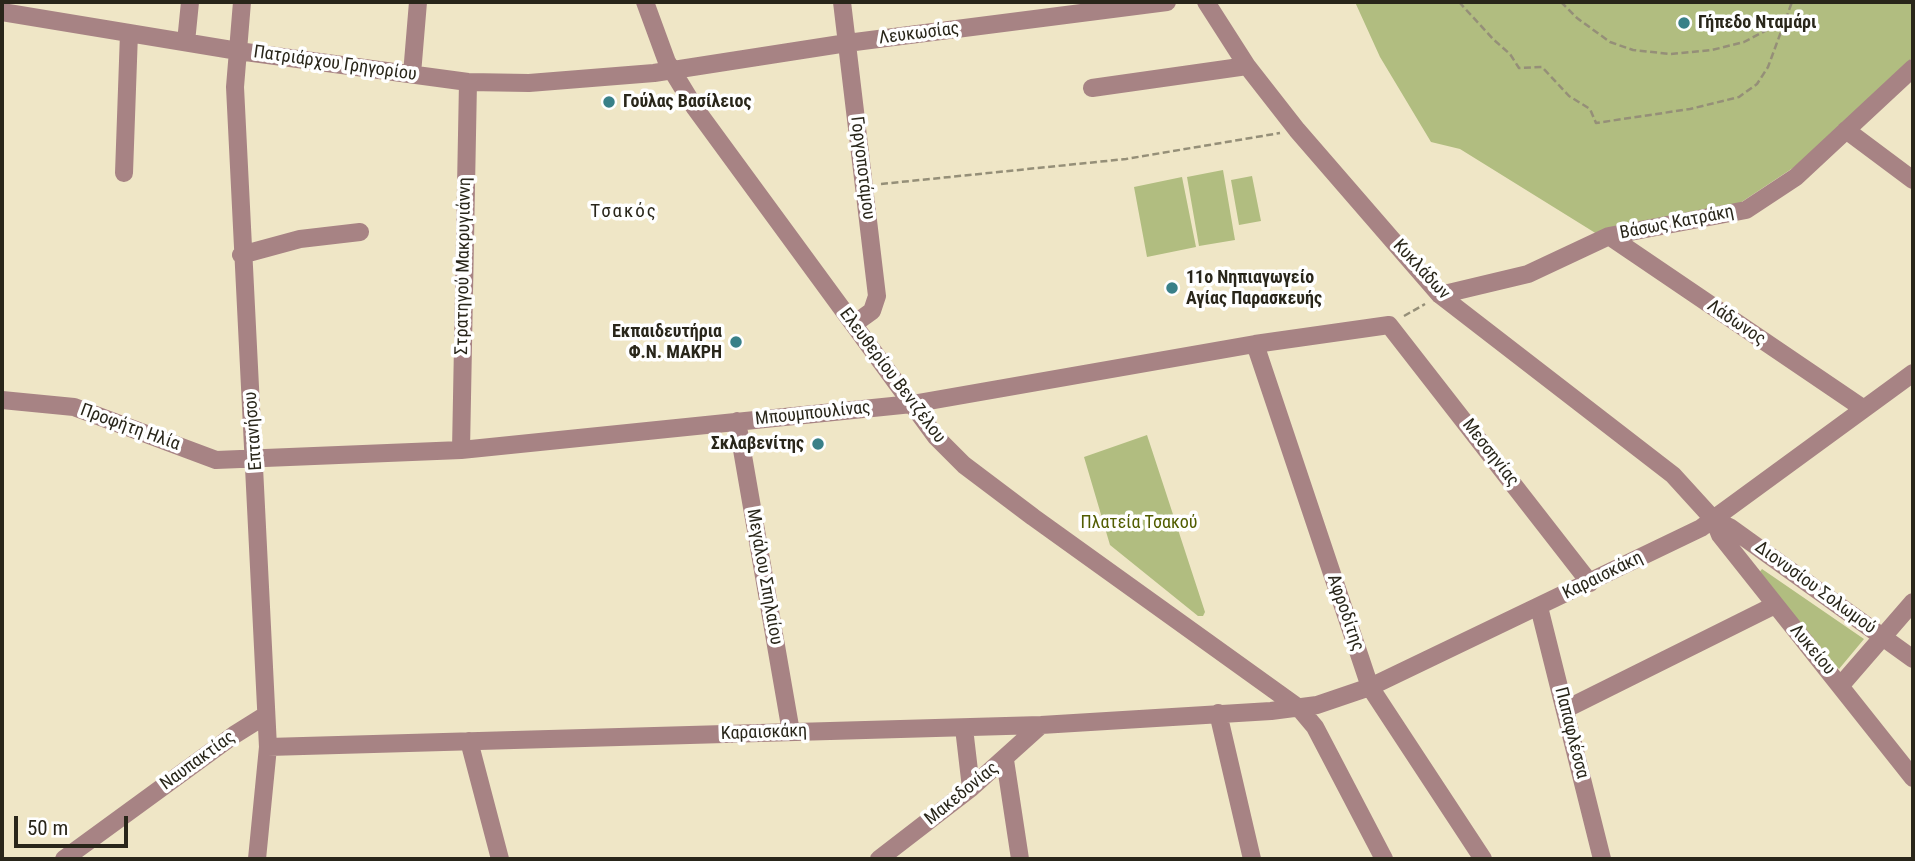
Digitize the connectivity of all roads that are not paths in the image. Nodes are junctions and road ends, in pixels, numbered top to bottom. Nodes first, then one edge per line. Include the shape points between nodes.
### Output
1 (190, 2) edge
2 (242, 2) edge
3 (418, 2) edge
4 (645, 2) edge
5 (842, 2) edge
6 (1167, 2) edge
7 (1206, 2) edge
8 (26, 9) edge
9 (2, 12) edge
10 (129, 33) junction
11 (186, 42) junction
12 (847, 43) junction
13 (238, 51) junction
14 (1247, 66) junction
15 (1913, 68) edge
16 (671, 69) junction
17 (412, 74) junction
18 (468, 82) junction
19 (1092, 88) dead end
20 (1846, 130) junction
21 (124, 173) dead end
22 (1913, 180) edge
23 (360, 232) dead end
24 (1609, 236) junction
25 (241, 255) junction
26 (1440, 295) junction
27 (854, 324) junction
28 (1389, 325) joint
29 (1255, 344) junction
30 (1913, 373) edge
31 (2, 400) edge
32 (912, 404) junction
33 (1864, 409) junction
34 (737, 421) junction
35 (461, 450) junction
36 (256, 457) junction
37 (1714, 520) junction
38 (1590, 583) junction
39 (1913, 602) edge
40 (1774, 605) junction
41 (1539, 607) junction
42 (1883, 637) junction
43 (1913, 659) edge
44 (1841, 685) junction
45 (1370, 687) junction
46 (1285, 695) junction
47 (1299, 708) junction
48 (1260, 709) junction
49 (1566, 709) junction
50 (1217, 713) junction
51 (266, 715) junction
52 (1041, 725) junction
53 (964, 728) junction
54 (791, 733) junction
55 (469, 741) junction
56 (268, 747) junction
57 (1005, 760) junction
58 (1913, 778) edge
59 (971, 788) junction
60 (64, 859) edge
61 (257, 859) edge
62 (500, 859) edge
63 (880, 859) edge
64 (1020, 859) edge
65 (1252, 859) edge
66 (1384, 859) edge
67 (1483, 859) edge
68 (1602, 859) edge

1 - 11 street
2 - 13 street, Επτανήσου
3 - 17 street
4 - 16 street, Ελευθερίου Βενιζέλου
5 - 12 street, Γοργοποτάμου
6 - 12 street, Λευκωσίας
7 - 14 street, Κυκλάδων
8 - 9 street, Πατριάρχου Γρηγορίου
8 - 10 street, Πατριάρχου Γρηγορίου
10 - 11 street, Πατριάρχου Γρηγορίου
10 - 21 street
11 - 13 street, Πατριάρχου Γρηγορίου
12 - 16 street, Λευκωσίας
12 - 27 street, Γοργοποτάμου via 877,296 872,312
13 - 17 street, Πατριάρχου Γρηγορίου
13 - 25 street, Επτανήσου via 234,78
14 - 19 street
14 - 26 street, Κυκλάδων
15 - 20 street, Βάσως Κατράκη
16 - 18 street, Πατριάρχου Γρηγορίου via 529,83
16 - 27 street, Ελευθερίου Βενιζέλου
17 - 18 street, Πατριάρχου Γρηγορίου
18 - 35 street, Στρατηγού Μακρυγιάννη
20 - 22 street
20 - 24 street, Βάσως Κατράκη via 1796,177 1746,210
23 - 25 street via 300,239
24 - 26 street, Βάσως Κατράκη via 1528,274
24 - 33 street, Λάδωνος
25 - 36 street, Επτανήσου
26 - 37 street, Κυκλάδων via 1673,475
27 - 32 street, Ελευθερίου Βενιζέλου
28 - 29 street, Μπουμπουλίνας
28 - 38 street, Μεσσηνίας
29 - 32 street, Μπουμπουλίνας
29 - 45 street, Αφροδίτης
30 - 33 street, Καραισκάκη
31 - 36 street, Προφήτη Ηλία via 74,407 216,460
32 - 34 street, Μπουμπουλίνας
32 - 46 street, Ελευθερίου Βενιζέλου via 964,465
33 - 37 street, Καραισκάκη
34 - 35 street, Μπουμπουλίνας
34 - 54 street, Μεγάλου Σπηλαίου
35 - 36 street, Μπουμπουλίνας
36 - 51 street, Επτανήσου
37 - 38 street, Καραισκάκη
37 - 40 street, Λυκείου via 1720,535
37 - 42 street, Διονυσίου Σολωμού
38 - 41 street, Καραισκάκη
39 - 42 street
40 - 44 street, Λυκείου
40 - 49 street
41 - 45 street, Καραισκάκη
41 - 49 street, Παπαφλέσσα
42 - 43 street, Διονυσίου Σολωμού
42 - 44 street
44 - 58 street, Λυκείου
45 - 47 street, Καραισκάκη
45 - 67 street, Αφροδίτης
46 - 47 street, Ελευθερίου Βενιζέλου
46 - 48 street, Καραισκάκη
47 - 48 street, Καραισκάκη
47 - 66 street, Ελευθερίου Βενιζέλου via 1315,727
48 - 50 street, Καραισκάκη
49 - 68 street, Παπαφλέσσα
50 - 52 street, Καραισκάκη
50 - 65 street
51 - 56 street, Επτανήσου
51 - 60 street, Ναυπακτίας
52 - 53 street, Καραισκάκη
52 - 57 street, Μακεδονίας
53 - 54 street, Καραισκάκη
53 - 59 street
54 - 55 street, Καραισκάκη
55 - 56 street, Καραισκάκη
55 - 62 street
56 - 61 street, Επτανήσου
57 - 59 street, Μακεδονίας
57 - 64 street
59 - 63 street, Μακεδονίας

